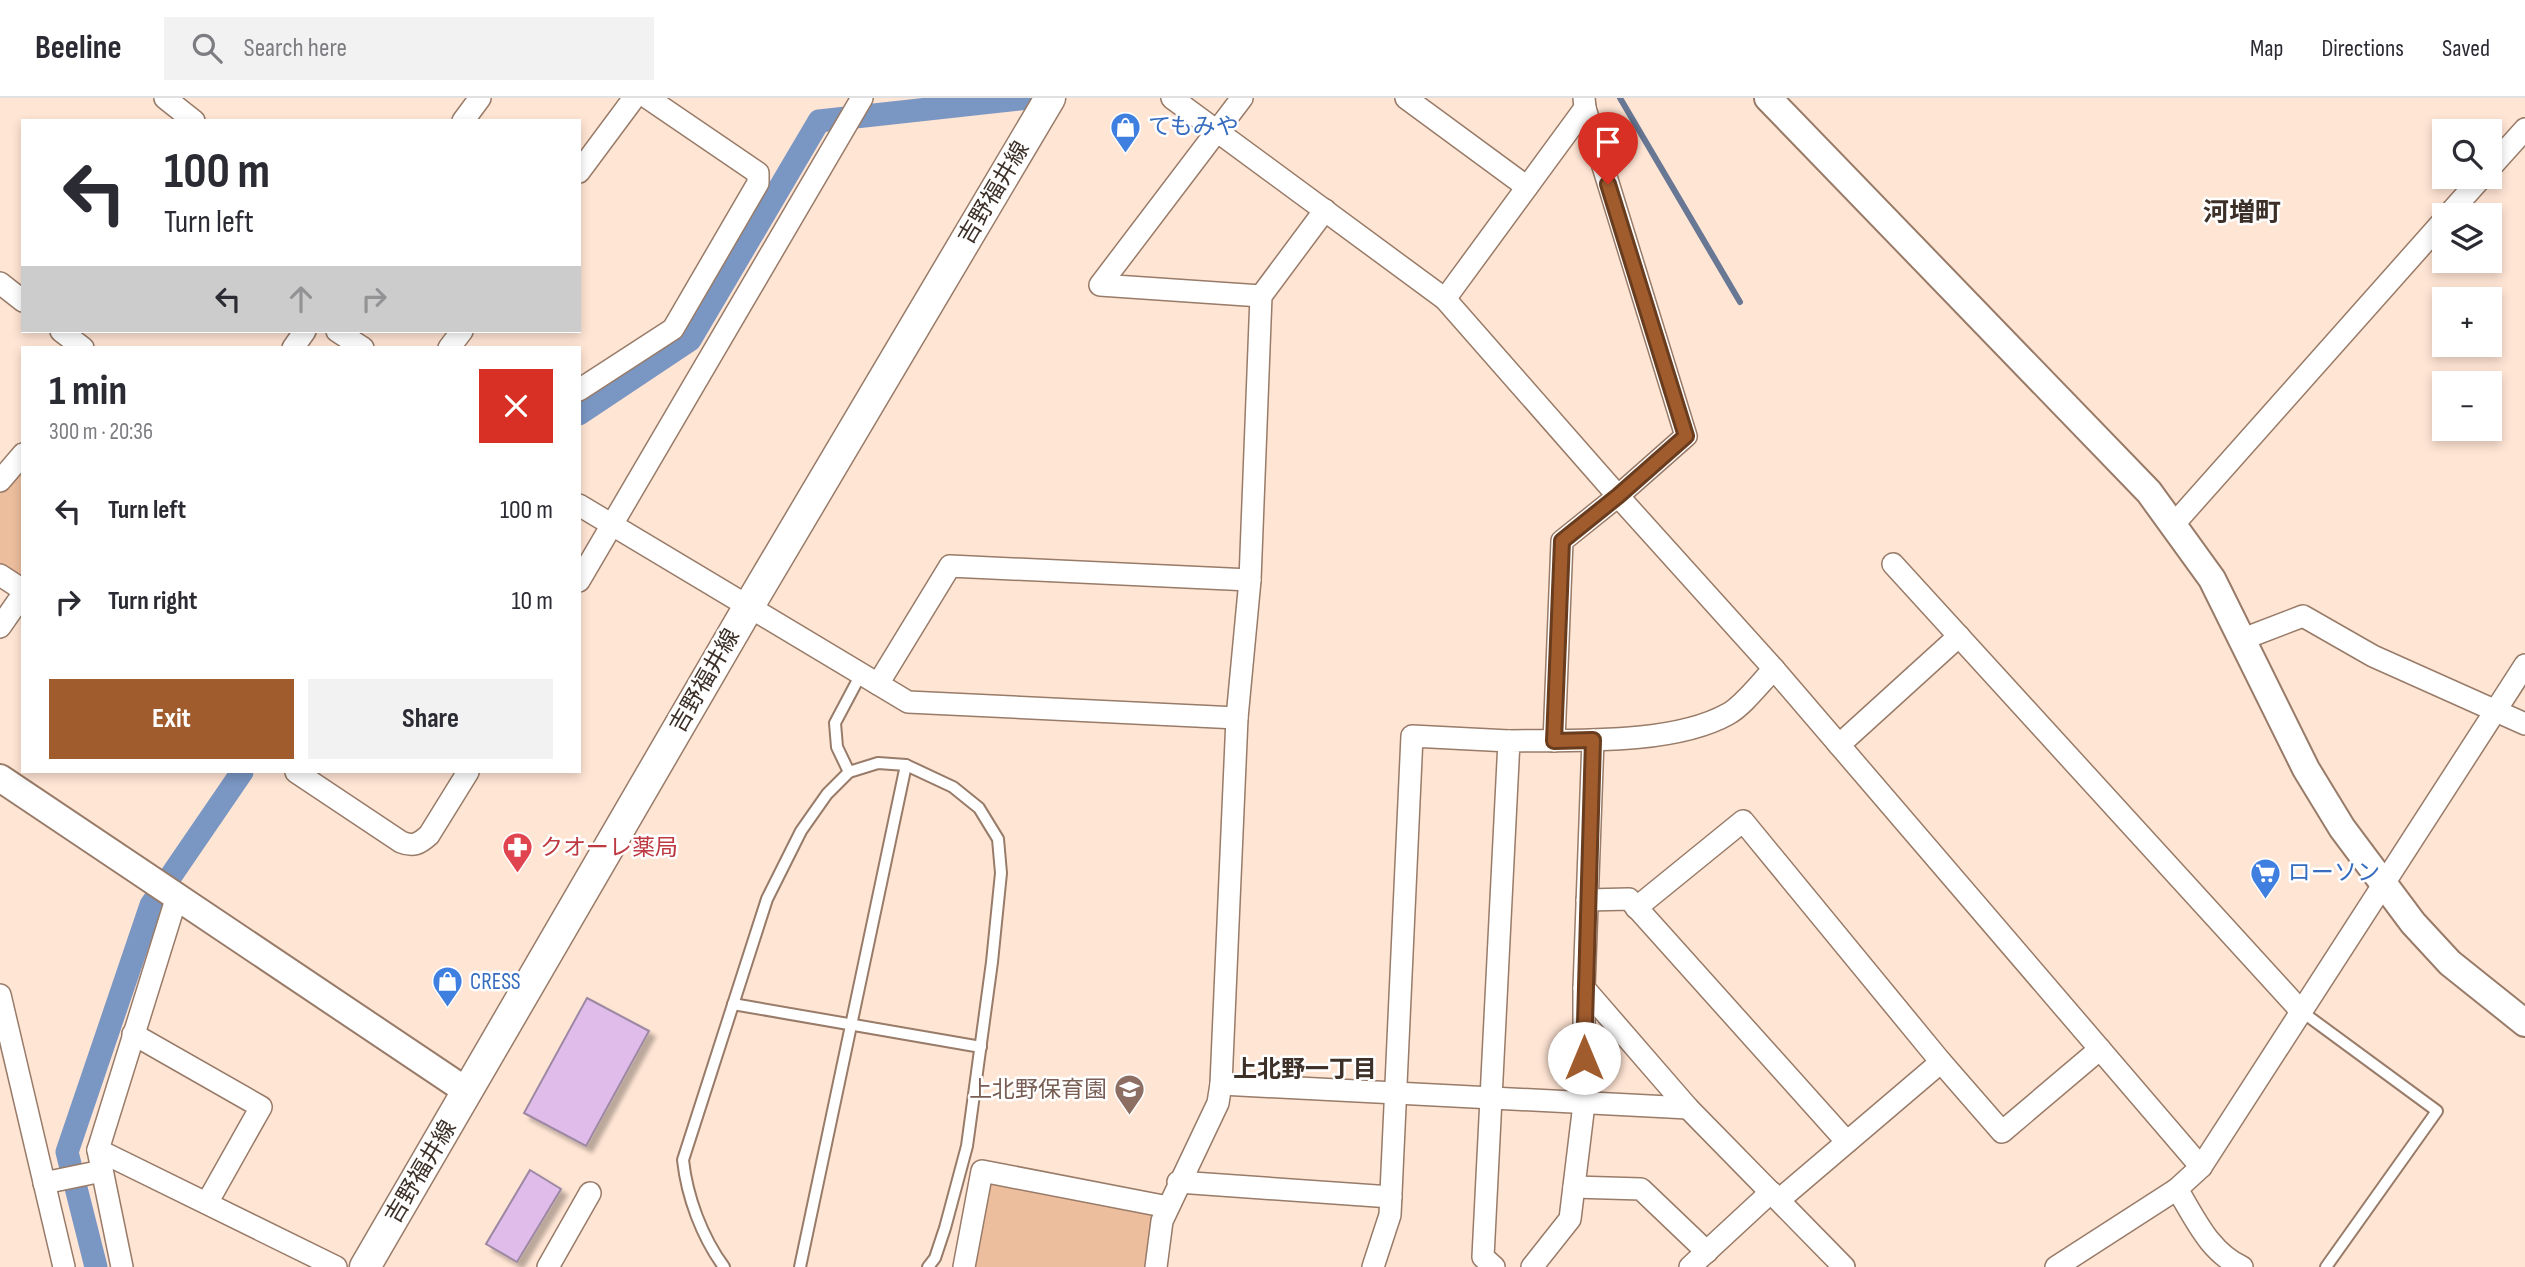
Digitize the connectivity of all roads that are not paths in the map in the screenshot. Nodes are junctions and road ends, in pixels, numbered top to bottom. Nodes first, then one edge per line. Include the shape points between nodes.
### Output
1 (165, 98) edge
2 (480, 98) edge
3 (634, 98) edge
4 (648, 98) edge
5 (862, 98) edge
6 (1050, 98) edge
7 (1172, 98) edge
8 (1242, 98) edge
9 (1406, 98) edge
10 (1768, 98) edge
11 (1584, 103) edge
12 (191, 119) edge
13 (464, 119) edge
14 (2525, 128) edge
15 (1217, 131) junction
16 (2502, 154) edge
17 (581, 169) edge
18 (1527, 187) junction
19 (2471, 189) edge
20 (2459, 203) edge
21 (1325, 210) junction
22 (2432, 233) edge
23 (0, 283) edge
24 (1261, 296) junction
25 (21, 299) edge
26 (1445, 299) junction
27 (64, 333) edge
28 (340, 333) edge
29 (80, 346) edge
30 (360, 346) edge
31 (581, 389) edge
32 (21, 456) edge
33 (0, 481) edge
34 (1618, 496) junction
35 (581, 506) edge
36 (2174, 524) junction
37 (612, 526) junction
38 (1893, 564) dead end
39 (0, 575) edge
40 (581, 579) edge
41 (1250, 580) junction
42 (21, 591) edge
43 (21, 595) edge
44 (748, 606) junction
45 (0, 628) edge
46 (1959, 636) junction
47 (2243, 639) junction
48 (2525, 665) edge
49 (1774, 669) junction
50 (869, 679) junction
51 (2496, 711) junction
52 (1237, 718) junction
53 (2525, 724) edge
54 (1593, 740) junction
55 (1509, 741) junction
56 (1554, 741) junction
57 (1839, 745) junction
58 (906, 765) junction
59 (849, 772) junction
60 (298, 773) edge
61 (467, 773) edge
62 (0, 778) edge
63 (2382, 884) junction
64 (175, 895) junction
65 (1587, 900) junction
66 (1636, 908) junction
67 (1584, 988) junction
68 (0, 995) edge
69 (733, 1004) junction
70 (2301, 1011) junction
71 (2525, 1023) edge
72 (851, 1024) junction
73 (134, 1034) junction
74 (981, 1046) junction
75 (2100, 1049) junction
76 (1941, 1062) junction
77 (1221, 1084) junction
78 (468, 1091) junction
79 (1395, 1094) junction
80 (1489, 1099) junction
81 (1584, 1104) junction
82 (1688, 1108) junction
83 (1847, 1142) junction
84 (98, 1150) junction
85 (2201, 1167) junction
86 (102, 1171) junction
87 (1178, 1182) junction
88 (44, 1183) junction
89 (1574, 1187) junction
90 (2177, 1189) junction
91 (590, 1193) dead end
92 (1775, 1196) junction
93 (1391, 1197) junction
94 (207, 1203) junction
95 (1168, 1207) junction
96 (1707, 1252) junction
97 (1485, 1264) edge
98 (64, 1267) edge
99 (122, 1267) edge
100 (336, 1267) edge
101 (365, 1267) edge
102 (548, 1267) edge
103 (724, 1267) edge
104 (800, 1267) edge
105 (928, 1267) edge
106 (964, 1267) edge
107 (1156, 1267) edge
108 (1373, 1267) edge
109 (1532, 1267) edge
110 (1690, 1267) edge
111 (1844, 1267) edge
112 (2056, 1267) edge
113 (2242, 1267) edge
114 (2326, 1267) edge

1 - 12 street
2 - 13 street
3 - 17 street
4 - 31 street via 758,173 758,183 673,329
5 - 37 street
6 - 44 main road, 吉野福井線
7 - 15 street
8 - 15 street
9 - 18 street
10 - 36 street via 2107,446
11 - 18 street
11 - 34 street via 1686,436
14 - 16 street
15 - 21 street
15 - 24 street via 1100,285
18 - 26 street
19 - 20 street
21 - 24 street
21 - 26 street
22 - 36 street
23 - 25 street
24 - 41 street
26 - 34 street
27 - 29 street
28 - 30 street
32 - 33 street
34 - 49 street
34 - 56 street via 1562,541
35 - 37 street
36 - 47 street via 2212,579
37 - 40 street
37 - 44 street
38 - 46 street
39 - 42 street
41 - 50 street via 950,566
41 - 52 street
43 - 45 street
44 - 50 street
44 - 78 main road, 吉野福井線
46 - 57 street
46 - 70 street
47 - 51 street via 2303,617 2373,656
47 - 63 street via 2306,769
48 - 51 street
49 - 54 street via 1730,713 1684,732
49 - 57 street
50 - 52 street via 908,702
50 - 59 lane via 835,723 837,747
51 - 53 street
51 - 63 street
52 - 77 street
54 - 56 street
54 - 65 street
55 - 56 street
55 - 79 street via 1412,736
55 - 80 street
57 - 75 street
58 - 59 lane via 878,763
58 - 72 lane
58 - 74 lane via 953,787 979,808 998,839 1001,873
59 - 69 lane via 827,794 795,842 767,899
60 - 61 street via 411,846 429,835
62 - 64 street
63 - 70 street
63 - 71 street via 2449,963
64 - 73 street
64 - 78 street
65 - 66 street via 1629,899
65 - 67 street
66 - 76 street via 1743,821
66 - 83 street
67 - 81 street
67 - 82 street
68 - 88 street
69 - 72 lane
69 - 103 lane via 683,1160 686,1185 712,1251
70 - 85 street
70 - 114 lane via 2437,1111
72 - 74 lane
72 - 104 lane
73 - 84 street
73 - 94 street via 261,1107
74 - 105 lane via 967,1146 945,1228
75 - 76 street via 2002,1132
75 - 85 street
76 - 83 street
77 - 79 street
77 - 87 street via 1217,1102
78 - 101 main road, 吉野福井線
79 - 80 street
79 - 93 street
80 - 81 street
80 - 97 street
81 - 82 street
81 - 89 street
82 - 92 street
83 - 92 street
84 - 86 street
84 - 94 street
85 - 90 street
86 - 88 street
86 - 99 street
87 - 93 street
87 - 95 street
88 - 98 street
89 - 96 street via 1641,1189
89 - 109 street via 1570,1219
90 - 112 street
90 - 113 street via 2206,1238
91 - 102 street
92 - 96 street
92 - 111 street
93 - 108 street via 1390,1215
94 - 100 street
95 - 106 street via 982,1171
95 - 107 street
96 - 110 street

